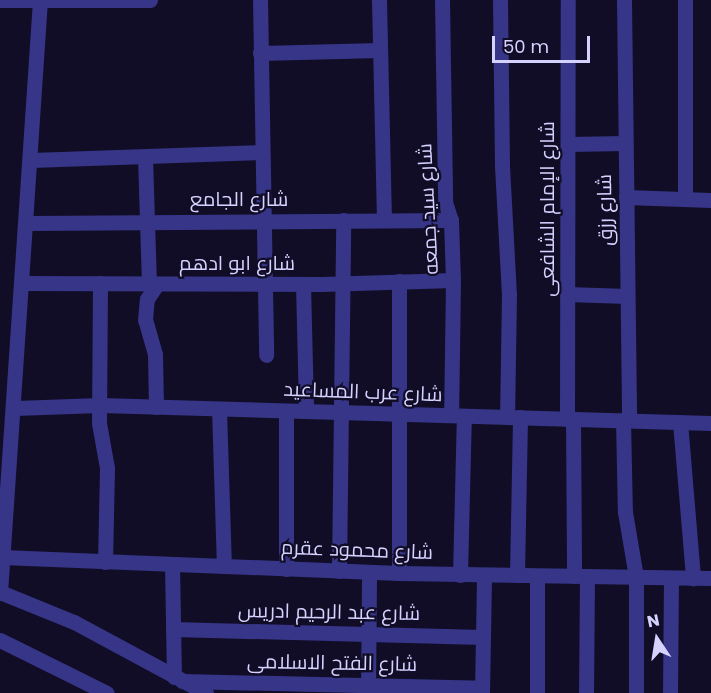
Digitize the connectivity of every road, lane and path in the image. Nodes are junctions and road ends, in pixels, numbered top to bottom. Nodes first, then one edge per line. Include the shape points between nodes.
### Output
1 (0, 0) edge
2 (40, 0) edge
3 (122, 0) edge
4 (150, 0) edge
5 (260, 0) edge
6 (379, 0) edge
7 (442, 0) edge
8 (500, 0) edge
9 (568, 0) edge
10 (624, 0) edge
11 (685, 0) edge
12 (380, 50) junction
13 (260, 53) junction
14 (625, 143) junction
15 (568, 144) junction
16 (262, 152) junction
17 (145, 157) junction
18 (31, 160) junction
19 (626, 197) junction
20 (685, 199) junction
21 (711, 200) edge
22 (145, 220) junction
23 (263, 220) junction
24 (343, 220) junction
25 (384, 220) junction
26 (451, 220) junction
27 (28, 223) junction
28 (453, 280) junction
29 (399, 281) junction
30 (342, 282) junction
31 (22, 283) junction
32 (100, 283) junction
33 (153, 283) junction
34 (267, 284) junction
35 (303, 284) junction
36 (567, 294) junction
37 (627, 296) junction
38 (266, 356) dead end
39 (100, 405) junction
40 (156, 407) junction
41 (219, 409) junction
42 (286, 411) junction
43 (306, 411) junction
44 (341, 412) junction
45 (399, 414) junction
46 (10, 416) edge
47 (457, 416) junction
48 (513, 417) junction
49 (570, 419) junction
50 (626, 420) junction
51 (680, 422) junction
52 (711, 423) edge
53 (2, 557) junction
54 (105, 562) junction
55 (172, 564) junction
56 (224, 566) junction
57 (286, 569) junction
58 (339, 571) junction
59 (369, 572) junction
60 (399, 573) junction
61 (460, 574) junction
62 (484, 575) junction
63 (516, 575) junction
64 (537, 576) junction
65 (581, 576) junction
66 (636, 577) junction
67 (671, 578) junction
68 (693, 578) junction
69 (711, 578) edge
70 (0, 593) edge
71 (173, 629) junction
72 (369, 634) junction
73 (483, 637) junction
74 (0, 640) edge
75 (177, 682) edge
76 (368, 689) edge
77 (482, 691) edge
78 (106, 693) edge
79 (206, 693) edge
80 (537, 693) edge
81 (586, 693) edge
82 (636, 693) edge
83 (670, 693) edge

1 - 2 street
2 - 3 street
2 - 18 street
3 - 4 street
5 - 13 street
6 - 12 street
7 - 26 street, شارع سيد جمعه via 446,202
8 - 48 street via 502,166
9 - 15 street, شارع الإمام الشافعى
10 - 14 street, شارع رزق
11 - 20 street
12 - 13 street
12 - 25 street
13 - 16 street
14 - 15 street
14 - 19 street, شارع رزق
15 - 36 street, شارع الإمام الشافعى
16 - 17 street
16 - 23 street
17 - 18 street
17 - 22 street
18 - 27 street
19 - 20 street
19 - 37 street, شارع رزق
20 - 21 street
22 - 23 street, شارع الجامع
22 - 27 street, شارع الجامع
22 - 33 street
23 - 24 street, شارع الجامع
23 - 34 street
24 - 25 street, شارع الجامع
24 - 30 street
25 - 26 street, شارع الجامع
26 - 28 street, شارع سيد جمعه
27 - 31 street
28 - 29 street, شارع ابو ادهم
28 - 47 street, شارع سيد جمعه
29 - 30 street, شارع ابو ادهم
29 - 45 street
30 - 35 street, شارع ابو ادهم
30 - 44 street
31 - 32 street, شارع ابو ادهم
31 - 46 street
32 - 33 street, شارع ابو ادهم
32 - 39 street
33 - 34 street, شارع ابو ادهم
33 - 40 street via 145,320 156,354
34 - 35 street, شارع ابو ادهم
34 - 38 street
35 - 43 street
36 - 37 street
36 - 49 street, شارع الإمام الشافعى
37 - 50 street, شارع رزق
39 - 40 street, شارع عرب المساعيد
39 - 46 street, شارع عرب المساعيد
39 - 54 street via 107,468
40 - 41 street, شارع عرب المساعيد
41 - 42 street, شارع عرب المساعيد
41 - 56 street
42 - 43 street, شارع عرب المساعيد
42 - 57 street
43 - 44 street, شارع عرب المساعيد
44 - 45 street, شارع عرب المساعيد
44 - 58 street
45 - 47 street, شارع عرب المساعيد
45 - 60 street
46 - 53 street
47 - 48 street, شارع عرب المساعيد
47 - 61 street, شارع سيد جمعه
48 - 49 street, شارع عرب المساعيد
48 - 63 street
49 - 50 street, شارع عرب المساعيد
49 - 65 street, شارع الإمام الشافعى
50 - 51 street, شارع عرب المساعيد
50 - 66 street, شارع رزق via 625,512
51 - 52 street, شارع عرب المساعيد
51 - 68 street
53 - 54 street, شارع محمود عقرم
53 - 70 street
54 - 55 street, شارع محمود عقرم
55 - 56 street, شارع محمود عقرم
55 - 71 street
56 - 57 street, شارع محمود عقرم
57 - 58 street, شارع محمود عقرم
58 - 59 street, شارع محمود عقرم
59 - 60 street, شارع محمود عقرم
59 - 72 street
60 - 61 street, شارع محمود عقرم
61 - 62 street, شارع محمود عقرم
62 - 63 street, شارع محمود عقرم
62 - 73 street
63 - 64 street, شارع محمود عقرم
64 - 65 street, شارع محمود عقرم
64 - 80 street
65 - 66 street, شارع محمود عقرم
65 - 81 street, شارع الإمام الشافعى
66 - 67 street, شارع محمود عقرم
66 - 82 street, شارع رزق
67 - 68 street, شارع محمود عقرم
67 - 83 street
68 - 69 street, شارع محمود عقرم
70 - 75 street via 74,622
71 - 72 street, شارع عبد الرحيم ادريس
71 - 75 street
72 - 73 street, شارع عبد الرحيم ادريس
72 - 76 street
73 - 77 street
74 - 78 street
75 - 76 street, شارع الفتح الاسلامى
75 - 79 street
76 - 77 street, شارع الفتح الاسلامى

